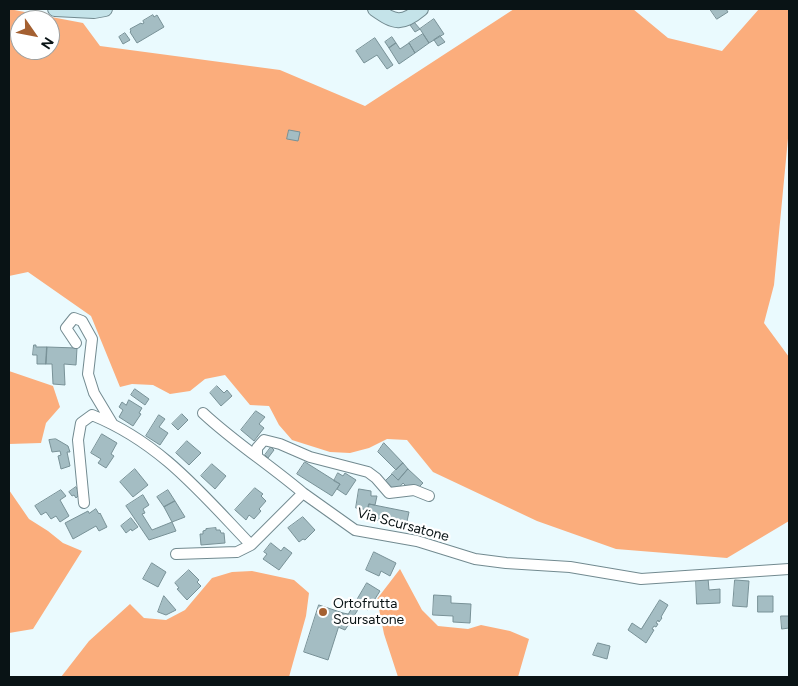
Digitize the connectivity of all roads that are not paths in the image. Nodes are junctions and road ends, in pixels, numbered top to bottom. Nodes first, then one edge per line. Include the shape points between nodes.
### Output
1 (55, 9) edge
2 (105, 9) edge
3 (375, 9) edge
4 (421, 9) edge
5 (76, 343) dead end
6 (203, 413) dead end
7 (112, 423) junction
8 (257, 456) junction
9 (303, 492) junction
10 (429, 496) dead end
11 (84, 503) dead end
12 (251, 545) junction
13 (176, 554) dead end
14 (789, 569) edge

1 - 2 street
3 - 4 street via 400,22
5 - 7 street via 66,328 74,318 82,322 92,339 88,374 94,393
6 - 8 street, Via Scursatone via 224,433
7 - 11 street via 92,415 81,422 78,440
7 - 12 street via 158,452 201,490
8 - 9 street, Via Scursatone
8 - 10 street via 257,448 264,440 310,457 368,472 389,493 414,490
9 - 12 street
9 - 14 street, Via Scursatone via 355,530 417,541 475,559 570,567 641,579
12 - 13 street via 237,552

